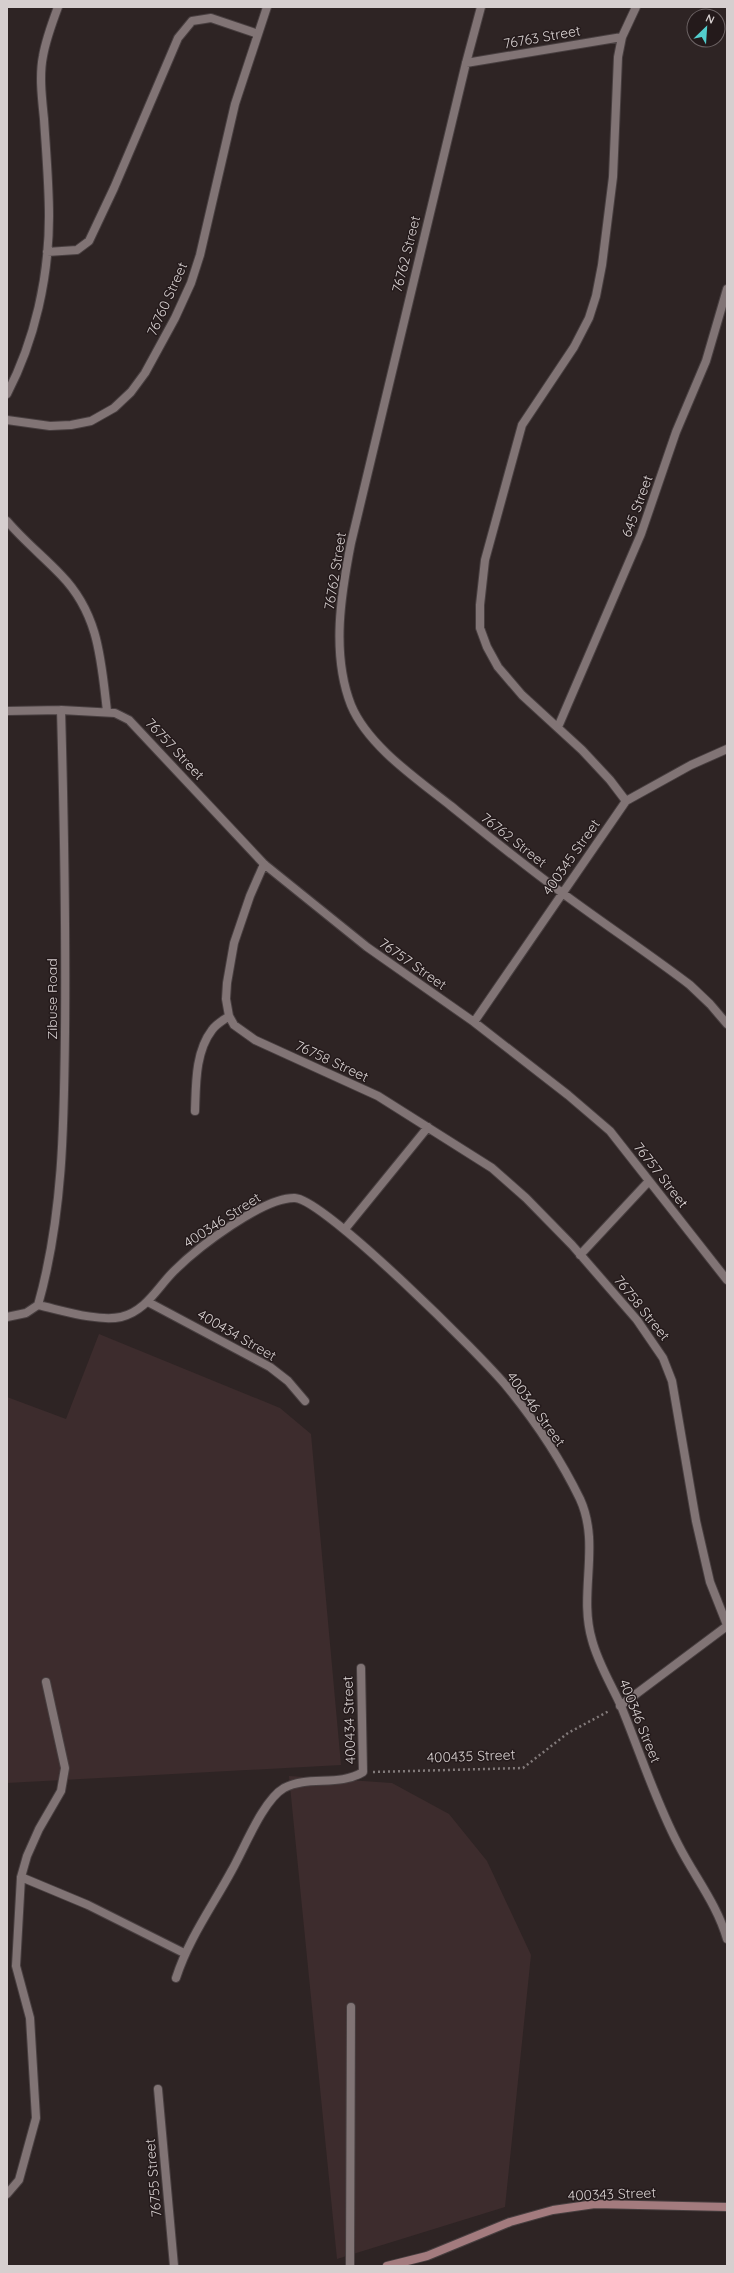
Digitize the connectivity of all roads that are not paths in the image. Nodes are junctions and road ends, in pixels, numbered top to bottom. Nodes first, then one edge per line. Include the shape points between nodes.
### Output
1 (58, 7) edge
2 (267, 7) edge
3 (481, 7) edge
4 (636, 7) edge
5 (258, 34) junction
6 (622, 37) junction
7 (466, 63) junction
8 (47, 252) junction
9 (727, 289) edge
10 (7, 394) edge
11 (7, 420) edge
12 (7, 521) edge
13 (61, 710) junction
14 (7, 711) edge
15 (107, 712) junction
16 (558, 726) junction
17 (727, 749) edge
18 (626, 801) junction
19 (264, 864) junction
20 (562, 893) junction
21 (229, 1016) junction
22 (474, 1022) junction
23 (727, 1024) edge
24 (195, 1112) dead end
25 (428, 1126) junction
26 (649, 1180) junction
27 (345, 1229) junction
28 (580, 1255) junction
29 (727, 1280) edge
30 (148, 1302) junction
31 (38, 1305) junction
32 (7, 1317) edge
33 (306, 1401) dead end
34 (727, 1626) edge
35 (360, 1668) dead end
36 (46, 1682) dead end
37 (620, 1706) junction
38 (20, 1877) junction
39 (727, 1940) edge
40 (184, 1953) junction
41 (176, 1978) dead end
42 (351, 2007) dead end
43 (158, 2088) dead end
44 (7, 2194) edge
45 (727, 2207) edge
46 (174, 2266) edge
47 (350, 2266) edge
48 (387, 2266) edge

1 - 8 street via 42,57 49,217
2 - 5 street, 76760 Street
3 - 7 street, 76762 Street
4 - 6 street
5 - 8 street via 211,18 192,21 178,38 89,241 76,250
5 - 11 street, 76760 Street via 235,104 200,255 191,283 145,373 132,392 114,408 91,421 71,426 50,426
6 - 7 street, 76763 Street
6 - 16 street via 618,57 613,177 596,296 589,318 574,347 522,425 485,560 480,605 480,628 498,667 522,695
7 - 20 street, 76762 Street via 351,543 342,589 340,651 351,705 372,738 415,778
8 - 10 street via 41,300 31,334
9 - 16 street, 645 Street via 706,361 676,432 641,534
12 - 15 street via 62,576 90,616 99,645
13 - 14 street
13 - 15 street, 76757 Street
13 - 31 street, Zibuse Road via 66,888 64,1118 57,1214 48,1269
15 - 19 street, 76757 Street via 123,716 138,728
16 - 18 street via 610,780
17 - 18 street, 400345 Street via 691,765
18 - 20 street, 400345 Street
19 - 21 street via 234,943 227,983
19 - 22 street, 76757 Street via 367,947
20 - 22 street, 400345 Street
20 - 23 street, 76762 Street via 690,985
21 - 24 street via 212,1030 202,1050 196,1078
21 - 25 street, 76758 Street via 234,1025 255,1040 378,1096
22 - 26 street, 76757 Street via 610,1131
25 - 27 street
25 - 28 street, 76758 Street via 492,1168 526,1198
26 - 28 street
26 - 29 street, 76757 Street
27 - 30 street, 400346 Street via 314,1205 299,1198 284,1199 266,1205 187,1259
27 - 37 street, 400346 Street via 452,1329 508,1387 571,1482 587,1518 590,1539 586,1593 592,1642
28 - 34 street, 76758 Street via 637,1320 663,1358 672,1381 696,1521 710,1582
30 - 31 street, 400346 Street via 132,1313 113,1318
30 - 33 street, 400434 Street via 270,1367 288,1381
31 - 32 street via 26,1313
34 - 37 street
35 - 40 street, 400434 Street via 363,1772 352,1778 310,1782 284,1788 269,1801
36 - 38 street via 66,1768 61,1791 26,1856
37 - 39 street, 400346 Street via 670,1828 709,1897
38 - 40 street via 88,1905
38 - 44 street via 16,1966 30,2018 36,2118 19,2180
40 - 41 street
42 - 47 street
43 - 46 street, 76755 Street
45 - 48 street, 400343 Street via 595,2204 552,2210 510,2222 426,2256

